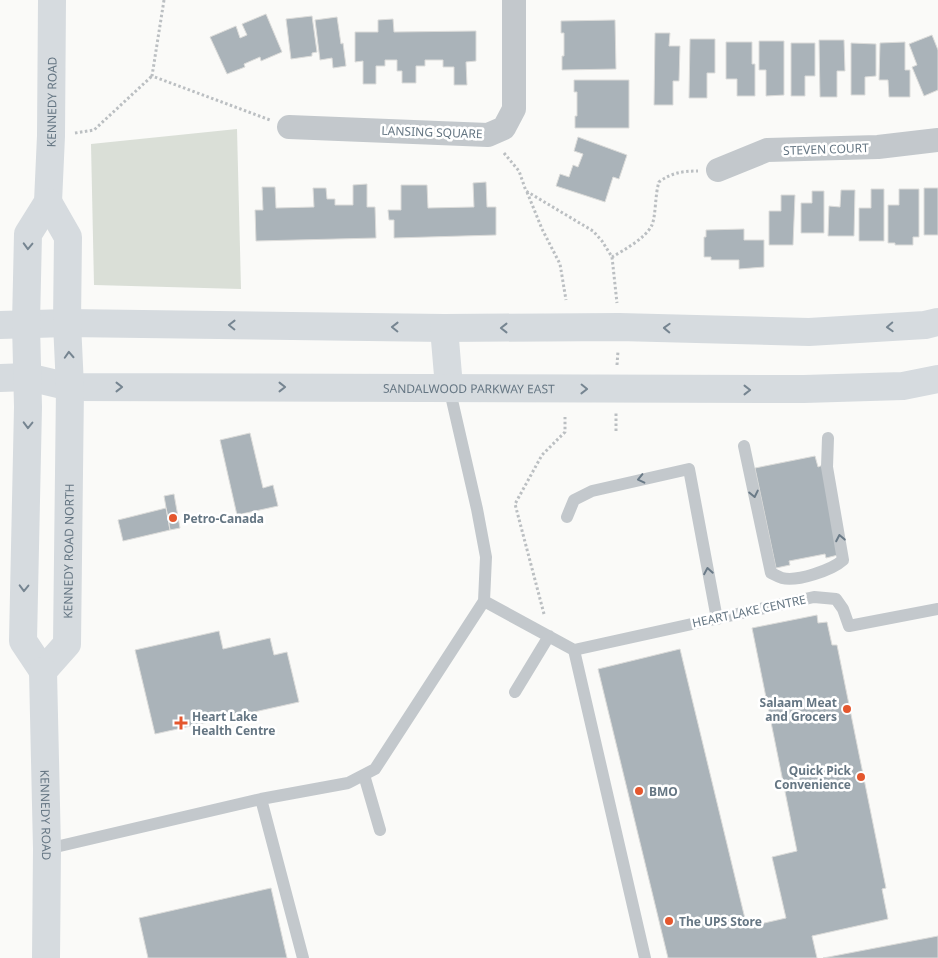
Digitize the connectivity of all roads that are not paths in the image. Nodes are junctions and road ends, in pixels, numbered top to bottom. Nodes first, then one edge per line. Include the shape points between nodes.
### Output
1 (52, 0) edge
2 (514, 0) edge
3 (289, 127) road end
4 (938, 140) edge
5 (718, 170) road end
6 (48, 202) junction
7 (938, 322) edge
8 (67, 323) junction
9 (13, 324) edge
10 (444, 328) junction
11 (28, 377) junction
12 (0, 378) edge
13 (938, 379) edge
14 (70, 387) junction
15 (448, 387) junction
16 (828, 438) dead end
17 (744, 446) dead end
18 (567, 517) dead end
19 (484, 600) junction
20 (938, 609) edge
21 (717, 619) junction
22 (548, 636) junction
23 (574, 650) junction
24 (43, 671) junction
25 (515, 692) dead end
26 (364, 775) junction
27 (261, 799) junction
28 (380, 830) dead end
29 (47, 849) junction
30 (46, 958) edge
31 (303, 958) edge
32 (645, 958) edge

1 - 6 main road, KENNEDY ROAD
2 - 3 street, LANSING SQUARE via 514,110 504,128 488,135
4 - 5 street, STEVEN COURT via 878,147 767,150
6 - 8 main road, KENNEDY ROAD NORTH via 68,237
6 -> 9 main road via 28,234
7 -> 10 main road via 809,332 619,327
8 - 9 main road
10 -> 8 main road
14 -> 8 main road, KENNEDY ROAD NORTH
9 - 11 main road
10 - 15 main road
11 - 12 main road, SANDALWOOD PARKWAY EAST
11 - 14 main road, SANDALWOOD PARKWAY EAST
11 -> 24 main road via 22,641
15 -> 13 main road, SANDALWOOD PARKWAY EAST via 804,389 903,386
14 -> 15 main road, SANDALWOOD PARKWAY EAST
14 - 24 main road, KENNEDY ROAD NORTH via 66,644
15 - 19 lane via 486,556
17 -> 16 lane via 771,573 783,579 798,578 835,567 843,560 827,467
21 -> 18 lane via 689,469 592,491 574,500
19 - 22 lane
19 - 26 lane via 374,769
20 - 21 lane, HEART LAKE CENTRE via 848,626 836,599 814,597
21 - 23 lane, HEART LAKE CENTRE
22 - 23 lane
22 - 25 lane
23 - 32 lane
24 - 29 main road, KENNEDY ROAD
26 - 27 lane via 348,783
26 - 28 lane
27 - 29 lane
27 - 31 lane
29 - 30 main road, KENNEDY ROAD

